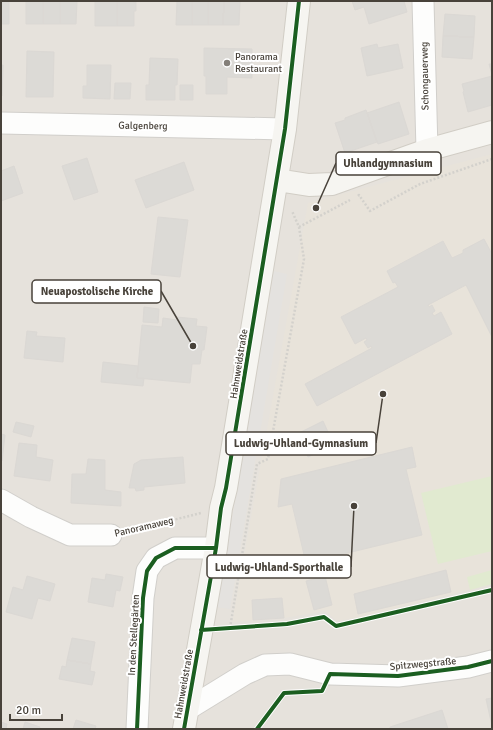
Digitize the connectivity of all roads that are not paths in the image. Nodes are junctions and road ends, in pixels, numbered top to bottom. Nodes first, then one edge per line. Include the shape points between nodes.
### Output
1 (299, 1) edge
2 (423, 1) edge
3 (1, 123) edge
4 (285, 129) junction
5 (492, 132) edge
6 (427, 150) junction
7 (277, 180) junction
8 (1, 500) edge
9 (111, 535) road end
10 (216, 548) junction
11 (492, 661) edge
12 (186, 719) edge
13 (137, 729) edge

1 - 4 street, Hahnweidstraße
2 - 6 street, Schongauerweg
3 - 4 street, Galgenberg
4 - 7 street, Hahnweidstraße
5 - 6 street
6 - 7 street via 332,184 309,185
7 - 10 street, Hahnweidstraße
8 - 9 street, Panoramaweg via 70,535
10 - 12 street, Hahnweidstraße
10 - 13 street, In den Stellegärten via 175,548 156,558 147,572 143,598
11 - 12 street, Spitzwegstraße via 468,667 398,676 330,674 290,664 265,665 245,674

